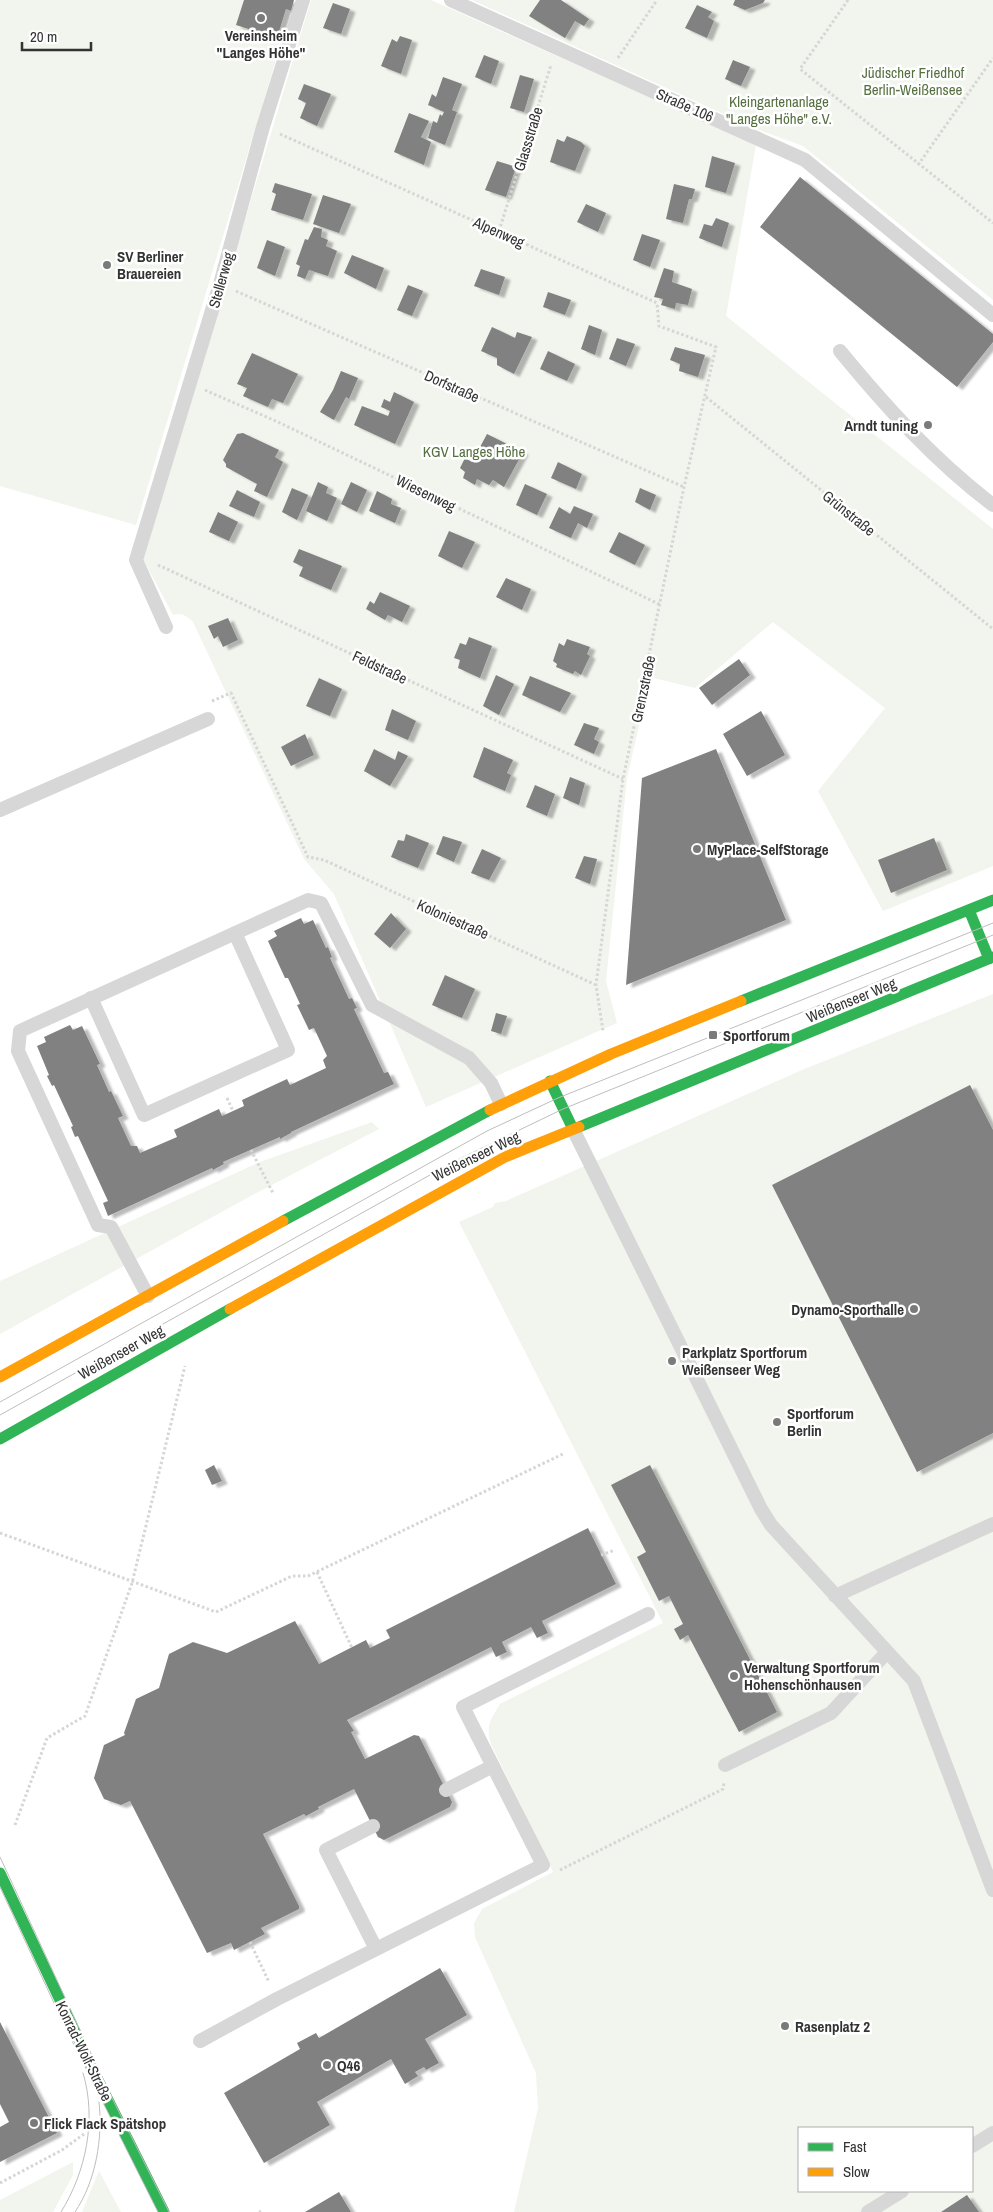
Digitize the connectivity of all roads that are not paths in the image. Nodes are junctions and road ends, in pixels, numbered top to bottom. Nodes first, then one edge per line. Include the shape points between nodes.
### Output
1 (303, 0) edge
2 (451, 0) edge
3 (993, 315) edge
4 (840, 351) dead end
5 (993, 505) edge
6 (166, 627) dead end
7 (208, 719) dead end
8 (0, 810) edge
9 (993, 900) edge
10 (969, 910) junction
11 (235, 932) junction
12 (991, 958) edge
13 (91, 998) junction
14 (550, 1081) junction
15 (500, 1104) junction
16 (573, 1129) junction
17 (148, 1296) junction
18 (0, 1377) edge
19 (0, 1439) edge
20 (993, 1524) edge
21 (835, 1596) junction
22 (648, 1614) dead end
23 (887, 1652) junction
24 (725, 1765) road end
25 (493, 1766) junction
26 (446, 1790) dead end
27 (373, 1826) dead end
28 (0, 1873) edge
29 (993, 1890) edge
30 (4, 1891) edge
31 (376, 1949) junction
32 (200, 2041) dead end
33 (993, 2133) edge
34 (973, 2145) edge
35 (900, 2192) edge
36 (164, 2212) edge
37 (868, 2212) edge

1 - 6 lane, Stellerweg via 136,560
2 - 3 lane, Straße 106 via 805,160
4 - 5 lane via 885,406 969,487
7 - 8 lane
9 - 10 main road
10 - 12 main road
10 - 14 main road
11 - 13 lane
11 - 13 lane via 288,1050 144,1115
11 - 15 lane via 308,900 322,903 372,1006 469,1058 490,1082
12 - 16 main road, Weißenseer Weg
13 - 17 lane via 20,1030 18,1051 98,1225 110,1227
14 - 15 main road
14 - 16 main road
15 - 17 main road
16 - 19 main road, Weißenseer Weg via 505,1157 432,1195
16 - 21 lane via 761,1509 771,1525
17 - 18 main road
20 - 21 lane
21 - 23 lane
22 - 25 lane via 464,1707
23 - 24 lane via 830,1713
23 - 29 lane via 914,1681
25 - 26 lane
25 - 31 lane via 543,1865
27 - 31 lane via 326,1850
28 - 30 main road, Konrad-Wolf-Straße
30 - 36 main road, Konrad-Wolf-Straße
31 - 32 lane
33 - 34 lane
35 - 37 lane

